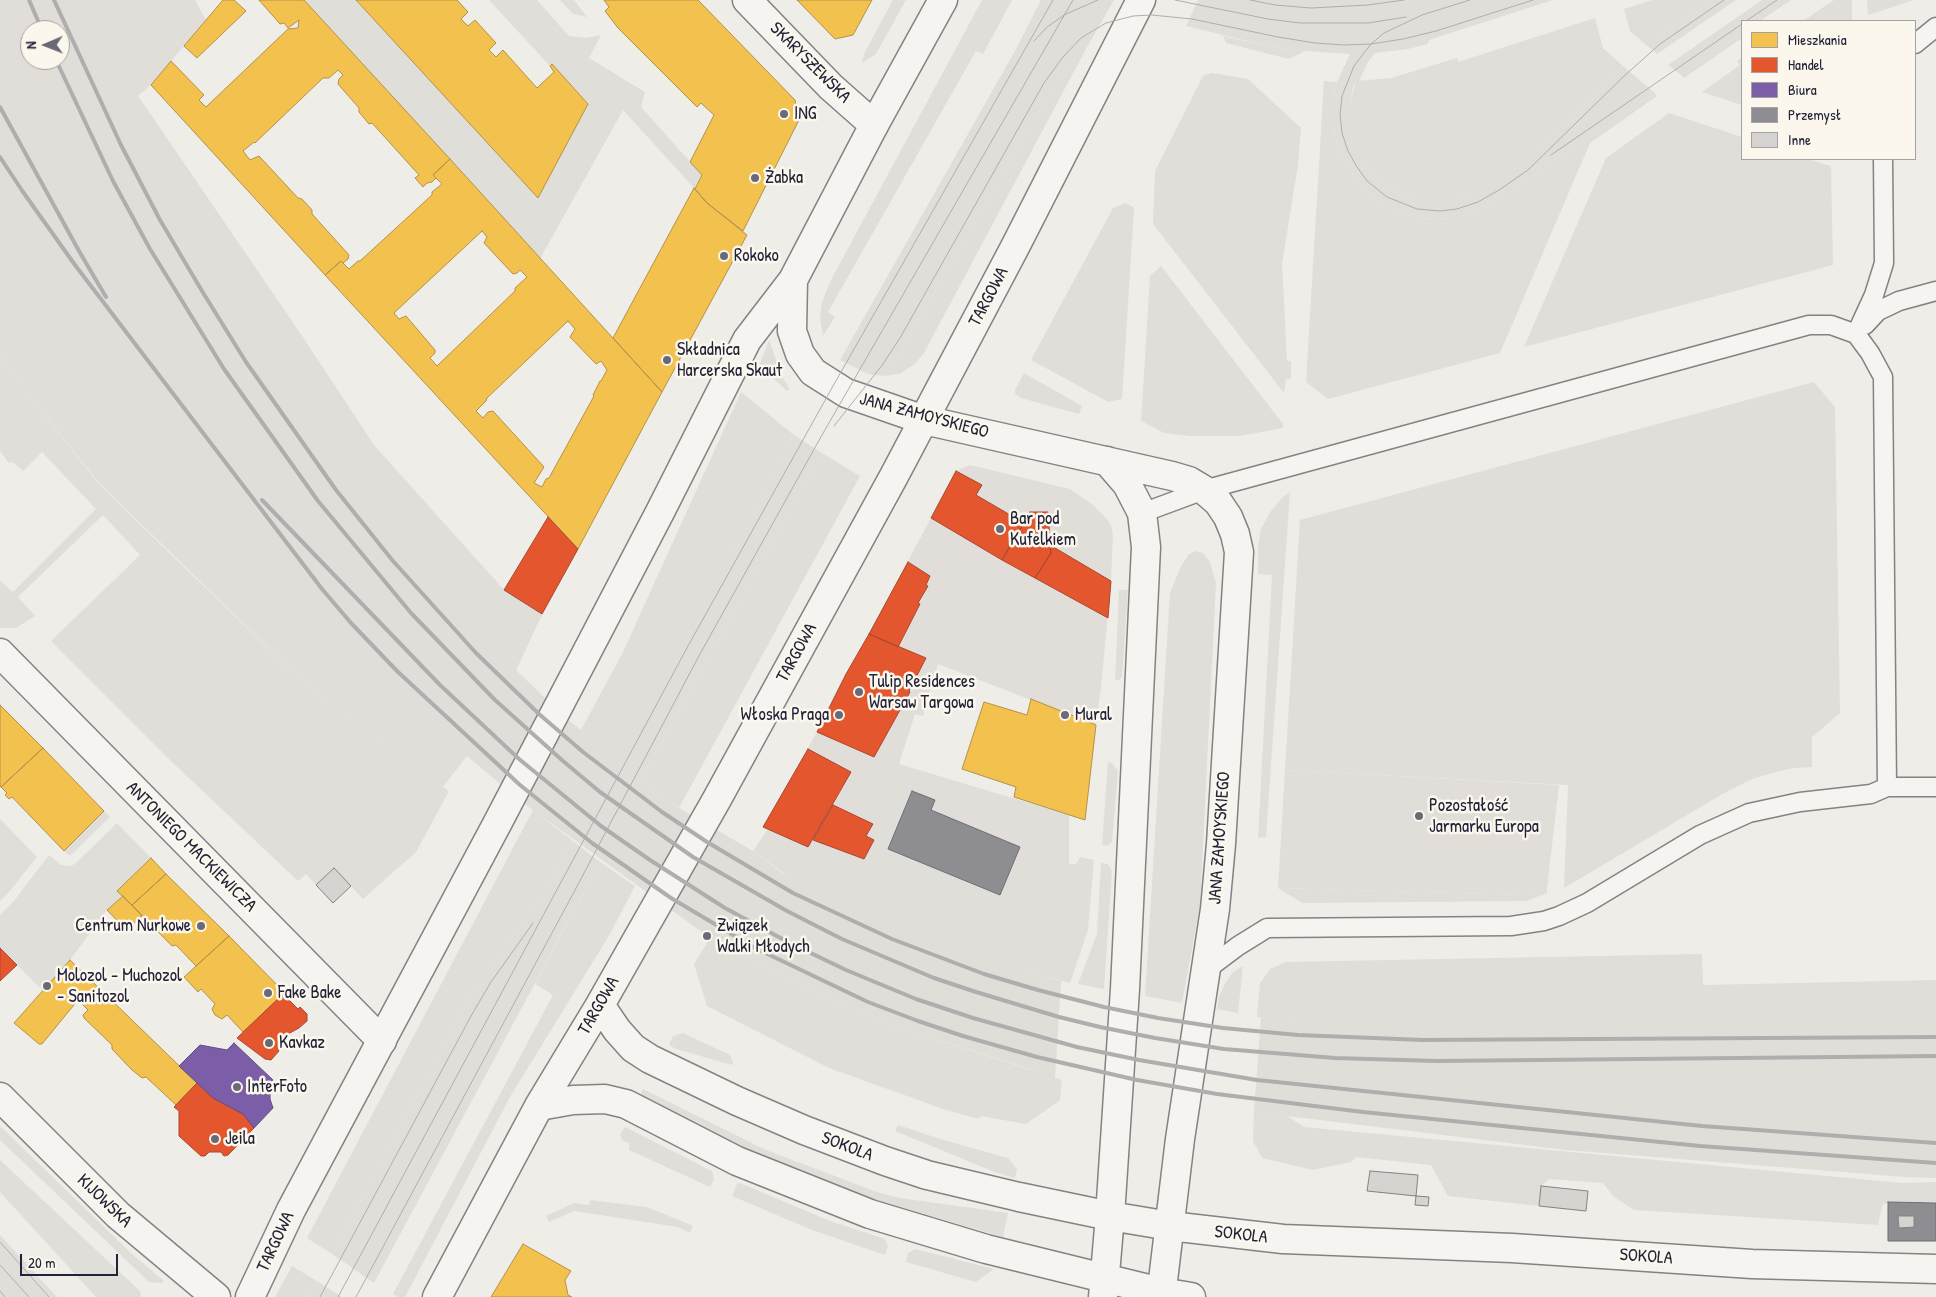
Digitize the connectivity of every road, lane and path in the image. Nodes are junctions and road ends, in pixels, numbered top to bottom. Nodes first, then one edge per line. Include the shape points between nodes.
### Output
1 (747, 0) edge
2 (943, 0) edge
3 (1140, 0) edge
4 (1936, 27) edge
5 (1916, 43) edge
6 (874, 125) junction
7 (1883, 160) edge
8 (792, 280) junction
9 (1936, 291) edge
10 (1856, 334) junction
11 (924, 420) junction
12 (1107, 461) junction
13 (1204, 490) junction
14 (1142, 514) junction
15 (0, 653) edge
16 (1887, 787) junction
17 (1936, 787) edge
18 (1206, 970) junction
19 (600, 1005) junction
20 (382, 1041) junction
21 (0, 1097) edge
22 (539, 1106) junction
23 (1110, 1216) junction
24 (1170, 1226) junction
25 (1936, 1269) edge
26 (1104, 1287) edge
27 (1161, 1294) edge
28 (216, 1297) edge
29 (250, 1297) edge
30 (437, 1297) edge
31 (1191, 1297) edge

1 - 6 street, SKARYSZEWSKA via 831,87
2 - 6 street, TARGOWA
3 - 11 street, TARGOWA
4 - 5 lane
6 - 8 street, TARGOWA
7 - 10 lane via 1884,263
8 - 11 street, JANA ZAMOYSKIEGO via 792,331 800,354 813,372 856,398
8 - 20 street, TARGOWA via 747,340
9 - 10 lane via 1899,301 1878,311
10 - 13 lane via 1831,325 1810,325
10 - 16 lane via 1883,377
11 - 12 street, JANA ZAMOYSKIEGO
11 - 19 street, TARGOWA via 722,790
12 - 13 street, JANA ZAMOYSKIEGO via 1189,481
12 - 14 street via 1127,484
13 - 14 lane
13 - 18 street, JANA ZAMOYSKIEGO via 1228,517 1239,552 1221,844
14 - 23 street via 1146,547 1125,989
15 - 20 street, ANTONIEGO MACKIEWICZA
16 - 17 lane
16 - 18 lane via 1872,794 1800,802 1750,812 1700,835 1587,903 1544,921 1511,926 1267,928
18 - 24 street, JANA ZAMOYSKIEGO
19 - 22 street, TARGOWA
19 - 23 street, SOKOLA via 633,1048 650,1059 804,1130 927,1175
20 - 29 street, TARGOWA via 291,1210
21 - 28 street, KIJOWSKA via 118,1215
22 - 26 street via 573,1100 626,1104 737,1161 870,1214
22 - 30 street, TARGOWA
23 - 24 street, SOKOLA
23 - 26 street
24 - 25 street, SOKOLA via 1283,1239 1512,1248 1714,1262
24 - 27 street, JANA ZAMOYSKIEGO
26 - 27 street
27 - 31 street

